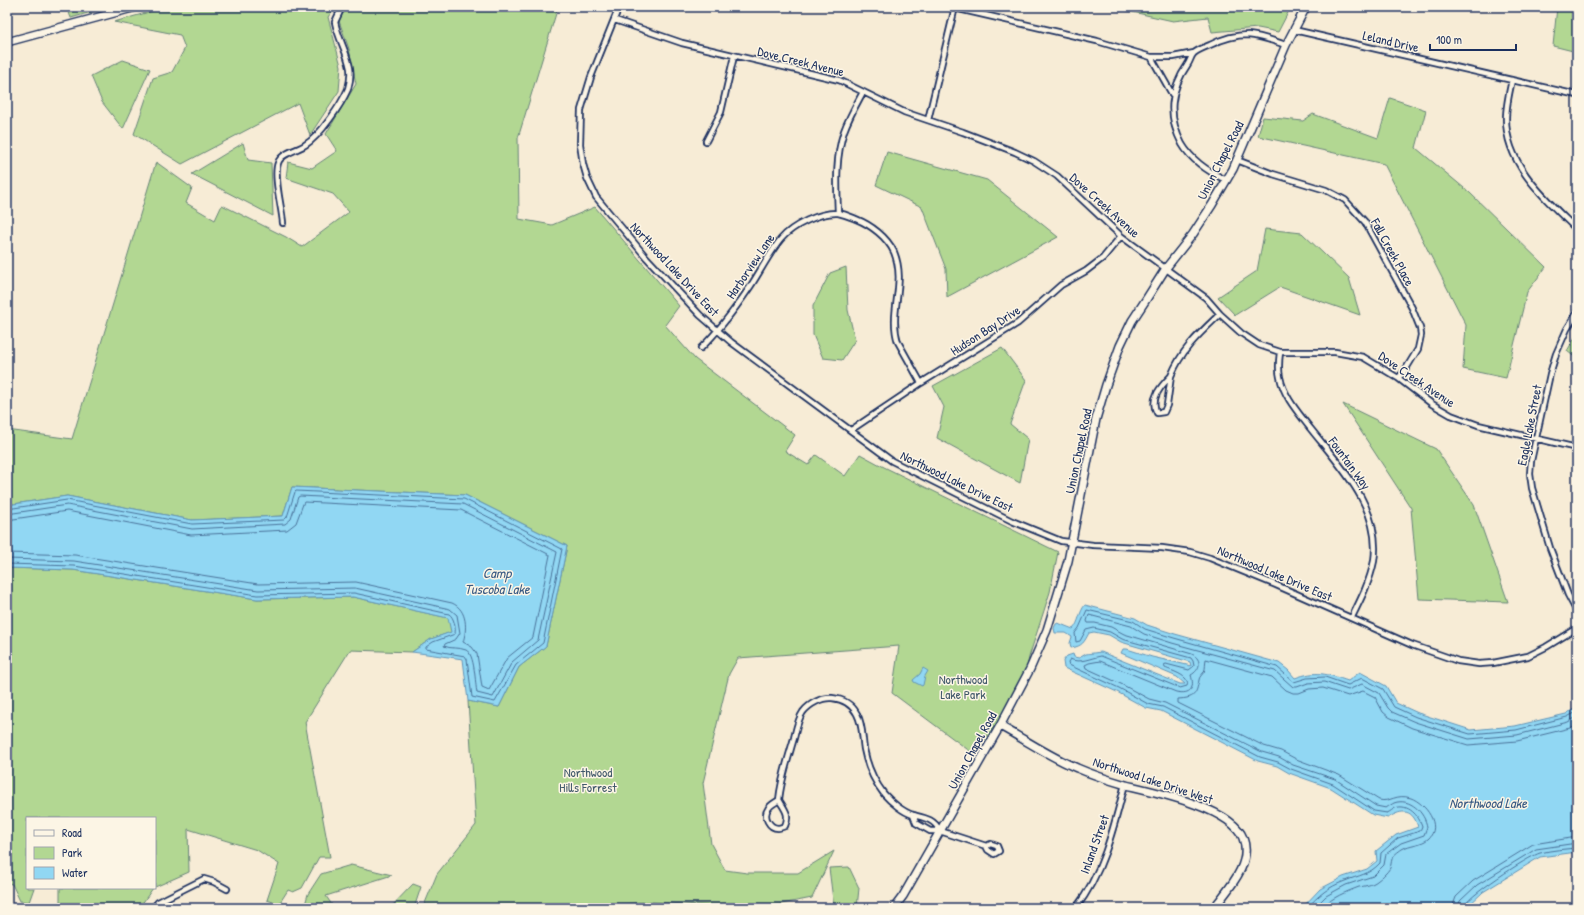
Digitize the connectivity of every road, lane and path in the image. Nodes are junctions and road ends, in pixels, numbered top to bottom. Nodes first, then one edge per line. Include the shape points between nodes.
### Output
1 (136, 7) edge
2 (342, 7) edge
3 (619, 7) edge
4 (953, 7) edge
5 (1306, 7) edge
6 (615, 20) junction
7 (1294, 30) junction
8 (7, 42) edge
9 (1286, 45) junction
10 (1194, 54) junction
11 (734, 56) junction
12 (1151, 57) junction
13 (1512, 80) junction
14 (863, 92) junction
15 (1172, 94) junction
16 (1577, 95) edge
17 (928, 120) junction
18 (706, 141) dead end
19 (1237, 160) junction
20 (1226, 180) junction
21 (838, 213) junction
22 (283, 223) dead end
23 (1577, 230) edge
24 (1121, 236) junction
25 (1166, 268) junction
26 (1577, 312) edge
27 (1220, 314) junction
28 (719, 330) junction
29 (701, 348) dead end
30 (1280, 352) junction
31 (1171, 376) junction
32 (1398, 378) junction
33 (921, 383) junction
34 (851, 430) junction
35 (1536, 439) junction
36 (1577, 448) edge
37 (1071, 544) junction
38 (1577, 612) edge
39 (1352, 617) junction
40 (1577, 628) edge
41 (1000, 726) junction
42 (1125, 784) junction
43 (778, 800) junction
44 (913, 815) junction
45 (940, 831) junction
46 (986, 846) dead end
47 (227, 889) dead end
48 (153, 908) edge
49 (894, 908) edge
50 (1076, 908) edge
51 (1214, 908) edge

1 - 8 street
2 - 22 street via 335,22 348,62 349,83 344,96 316,136 305,145 281,157 278,162 277,176
3 - 6 street, Northwood Lake Drive East
4 - 12 street via 1097,41
4 - 17 street
5 - 7 street, Union Chapel Road
6 - 11 street, Dove Creek Avenue via 682,44
6 - 28 street, Northwood Lake Drive East via 582,103 580,137 585,171 593,191 605,209 675,289
7 - 9 street, Union Chapel Road
7 - 13 street, Leland Drive
9 - 10 street via 1261,37 1240,36 1219,41
9 - 19 street, Union Chapel Road
10 - 12 street
10 - 15 street via 1180,75
11 - 14 street, Dove Creek Avenue via 839,80
11 - 18 street via 721,112
12 - 15 street
13 - 16 street, Leland Drive
13 - 23 street via 1506,121 1514,155 1534,185
14 - 17 street, Dove Creek Avenue via 904,112
14 - 21 street via 849,118 840,145
15 - 20 street via 1173,117 1183,144 1201,166
17 - 24 street, Dove Creek Avenue via 1034,161 1057,176
19 - 20 street, Union Chapel Road
19 - 32 street, Fall Creek Place via 1272,174 1326,190 1345,200 1364,222 1412,308 1420,328 1418,349
20 - 25 street, Union Chapel Road via 1193,234
21 - 28 street, Harborview Lane via 818,216 782,238
21 - 33 street, Harborview Lane via 865,223 886,240 894,252 900,278 894,320 896,335
24 - 25 street, Dove Creek Avenue
24 - 33 street, Hudson Bay Drive via 1103,258 1060,285 1018,323
25 - 27 street, Dove Creek Avenue via 1206,298
25 - 37 street, Union Chapel Road via 1132,321 1110,372 1096,419
26 - 35 street, Eagle Lake Street via 1556,354
27 - 30 street, Dove Creek Avenue via 1259,345
27 - 31 street via 1187,346
28 - 29 street, Harborview Lane
28 - 34 street, Northwood Lake Drive East via 731,342
30 - 32 street, Dove Creek Avenue via 1335,352 1356,355
30 - 39 street, Fountain Way via 1279,375 1286,395 1359,492 1370,518 1374,560 1364,594
31 - 31 street via 1154,400 1153,406 1157,413 1164,412 1167,405
32 - 35 street, Dove Creek Avenue via 1451,415 1478,425
33 - 34 street, Hudson Bay Drive
34 - 37 street, Northwood Lake Drive East via 880,453 911,471 1031,529
35 - 36 street, Dove Creek Avenue
35 - 38 street, Eagle Lake Street via 1530,467 1532,488 1550,548
37 - 39 street, Northwood Lake Drive East via 1162,548 1197,554 1237,568
37 - 41 street, Union Chapel Road via 1046,630 1030,669
39 - 40 street, Northwood Lake Drive East via 1438,655 1479,664 1528,656
41 - 42 street, Northwood Lake Drive West via 1058,759
41 - 45 street, Union Chapel Road
42 - 50 street, Inland Street via 1098,870
42 - 51 street, Northwood Lake Drive West via 1204,808 1229,821 1239,831 1246,850 1243,863
43 - 43 street via 768,808 766,814 771,826 778,828 785,826 787,819 786,812
43 - 44 street via 786,764 803,712 822,699 829,698 843,701 854,709 862,728 866,755 876,782 889,799
44 - 45 street via 921,815 937,824
44 - 45 street via 916,823 930,831
45 - 46 street
45 - 49 street, Union Chapel Road
47 - 48 street via 204,879 158,902

